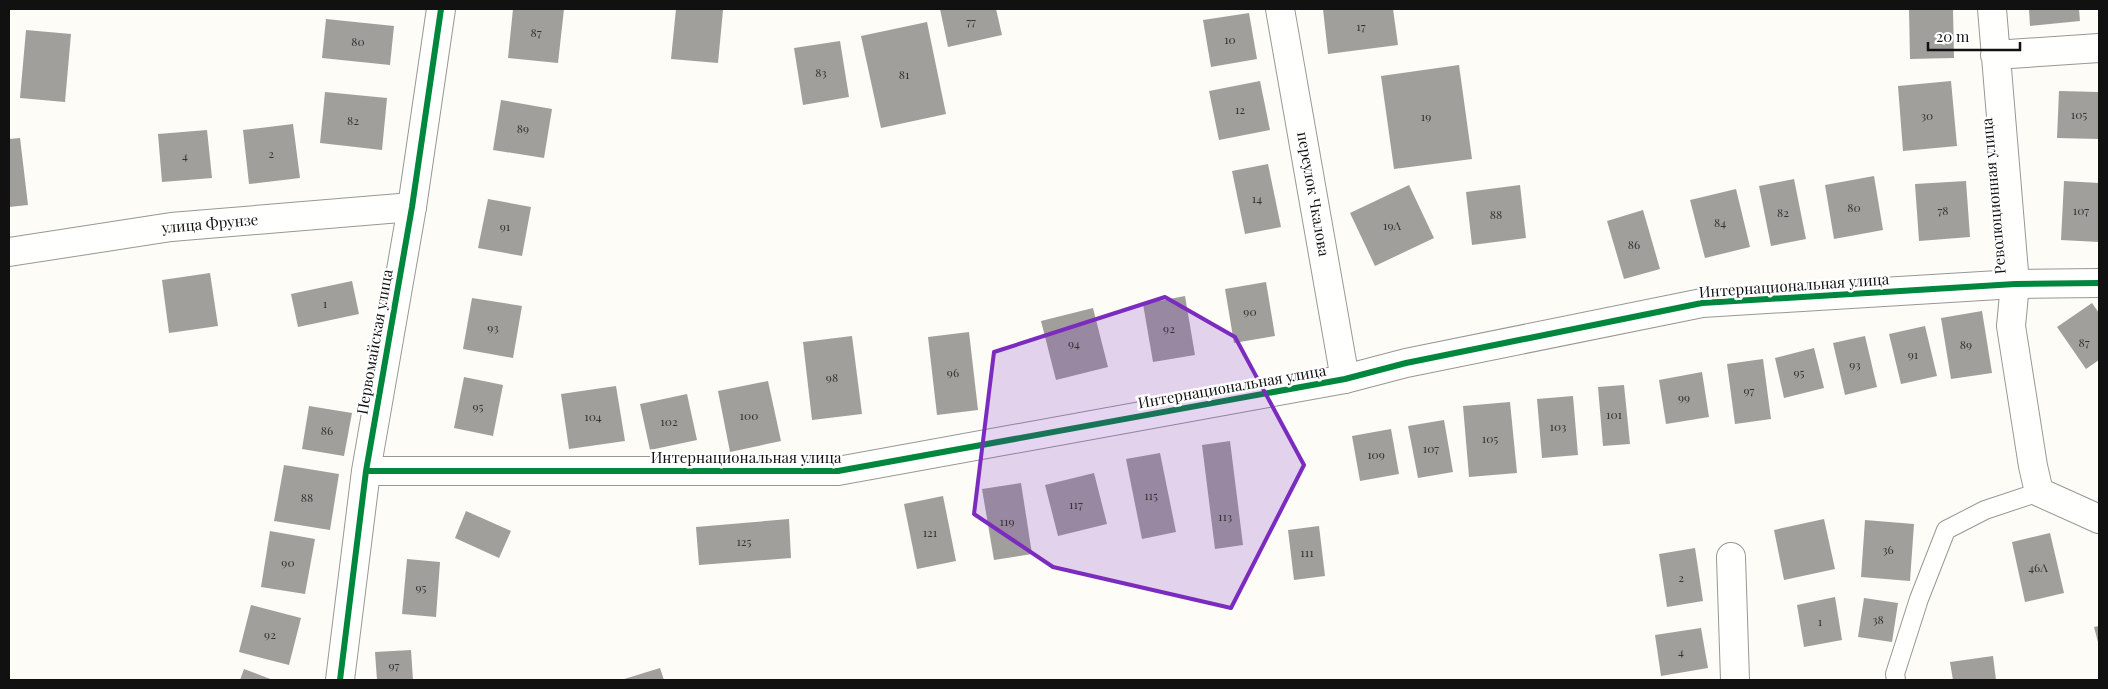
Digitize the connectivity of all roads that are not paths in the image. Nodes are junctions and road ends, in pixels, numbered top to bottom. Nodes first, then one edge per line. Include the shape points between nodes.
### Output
1 (441, 9) edge
2 (1280, 9) edge
3 (1992, 9) edge
4 (2099, 48) edge
5 (1995, 55) junction
6 (412, 207) junction
7 (9, 252) edge
8 (2099, 283) edge
9 (2015, 284) junction
10 (1345, 379) junction
11 (366, 471) junction
12 (2039, 492) junction
13 (2099, 519) edge
14 (1731, 557) dead end
15 (340, 680) edge
16 (1735, 680) edge
17 (1896, 680) edge

1 - 6 street, Первомайская улица
2 - 10 street, переулок Чкалова
3 - 5 street, Революционная улица
4 - 5 street
5 - 9 street, Революционная улица
6 - 7 street, улица Фрунзе via 171,227
6 - 11 street, Первомайская улица
8 - 9 street, Интернациональная улица
9 - 10 street, Интернациональная улица via 1702,303 1406,363
9 - 12 street, Революционная улица via 2012,326
10 - 11 street, Интернациональная улица via 838,471
11 - 15 street, Первомайская улица
12 - 13 street
12 - 17 lane via 1985,510 1946,530 1916,609 1895,674
14 - 16 street

